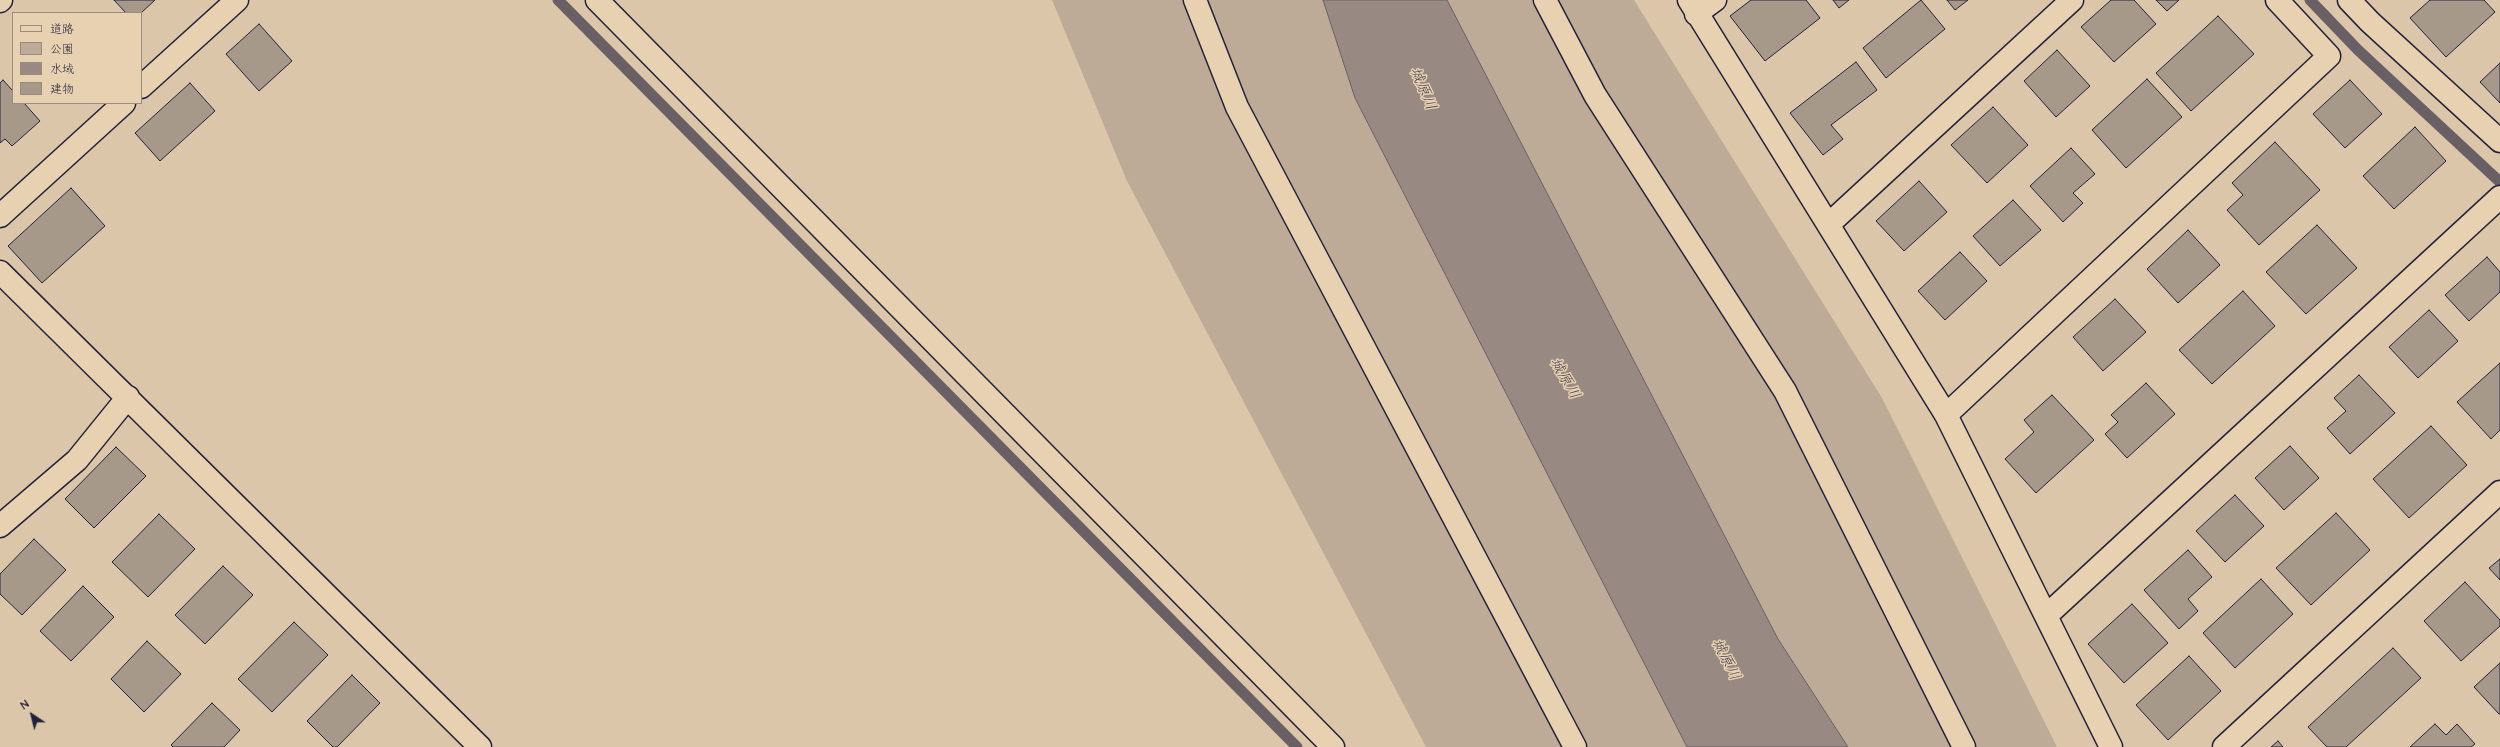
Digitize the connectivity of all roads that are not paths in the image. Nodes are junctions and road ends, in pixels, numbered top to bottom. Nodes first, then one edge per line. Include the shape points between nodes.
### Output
1 (237, 0) edge
2 (597, 0) edge
3 (1195, 0) edge
4 (1544, 0) edge
5 (1715, 0) edge
6 (2072, 0) edge
7 (2277, 0) edge
8 (2349, 0) edge
9 (1693, 7) edge
10 (142, 87) edge
11 (123, 104) edge
12 (2500, 141) edge
13 (2497, 206) edge
14 (0, 216) edge
15 (1829, 224) junction
16 (0, 272) edge
17 (128, 397) junction
18 (1946, 414) junction
19 (2500, 492) edge
20 (0, 526) edge
21 (2046, 616) junction
22 (480, 747) edge
23 (1333, 747) edge
24 (1575, 747) edge
25 (1964, 747) edge
26 (2111, 747) edge
27 (2224, 747) edge

1 - 10 street
2 - 23 street
3 - 24 street via 1237,107
4 - 25 street via 1595,95 1785,391
5 - 9 street
6 - 15 street
7 - 18 street via 2329,56
8 - 12 street
9 - 15 street
11 - 14 street
13 - 21 street
15 - 18 street
16 - 17 street
17 - 20 street via 77,460
17 - 22 street
18 - 21 street
19 - 27 street
21 - 26 street

